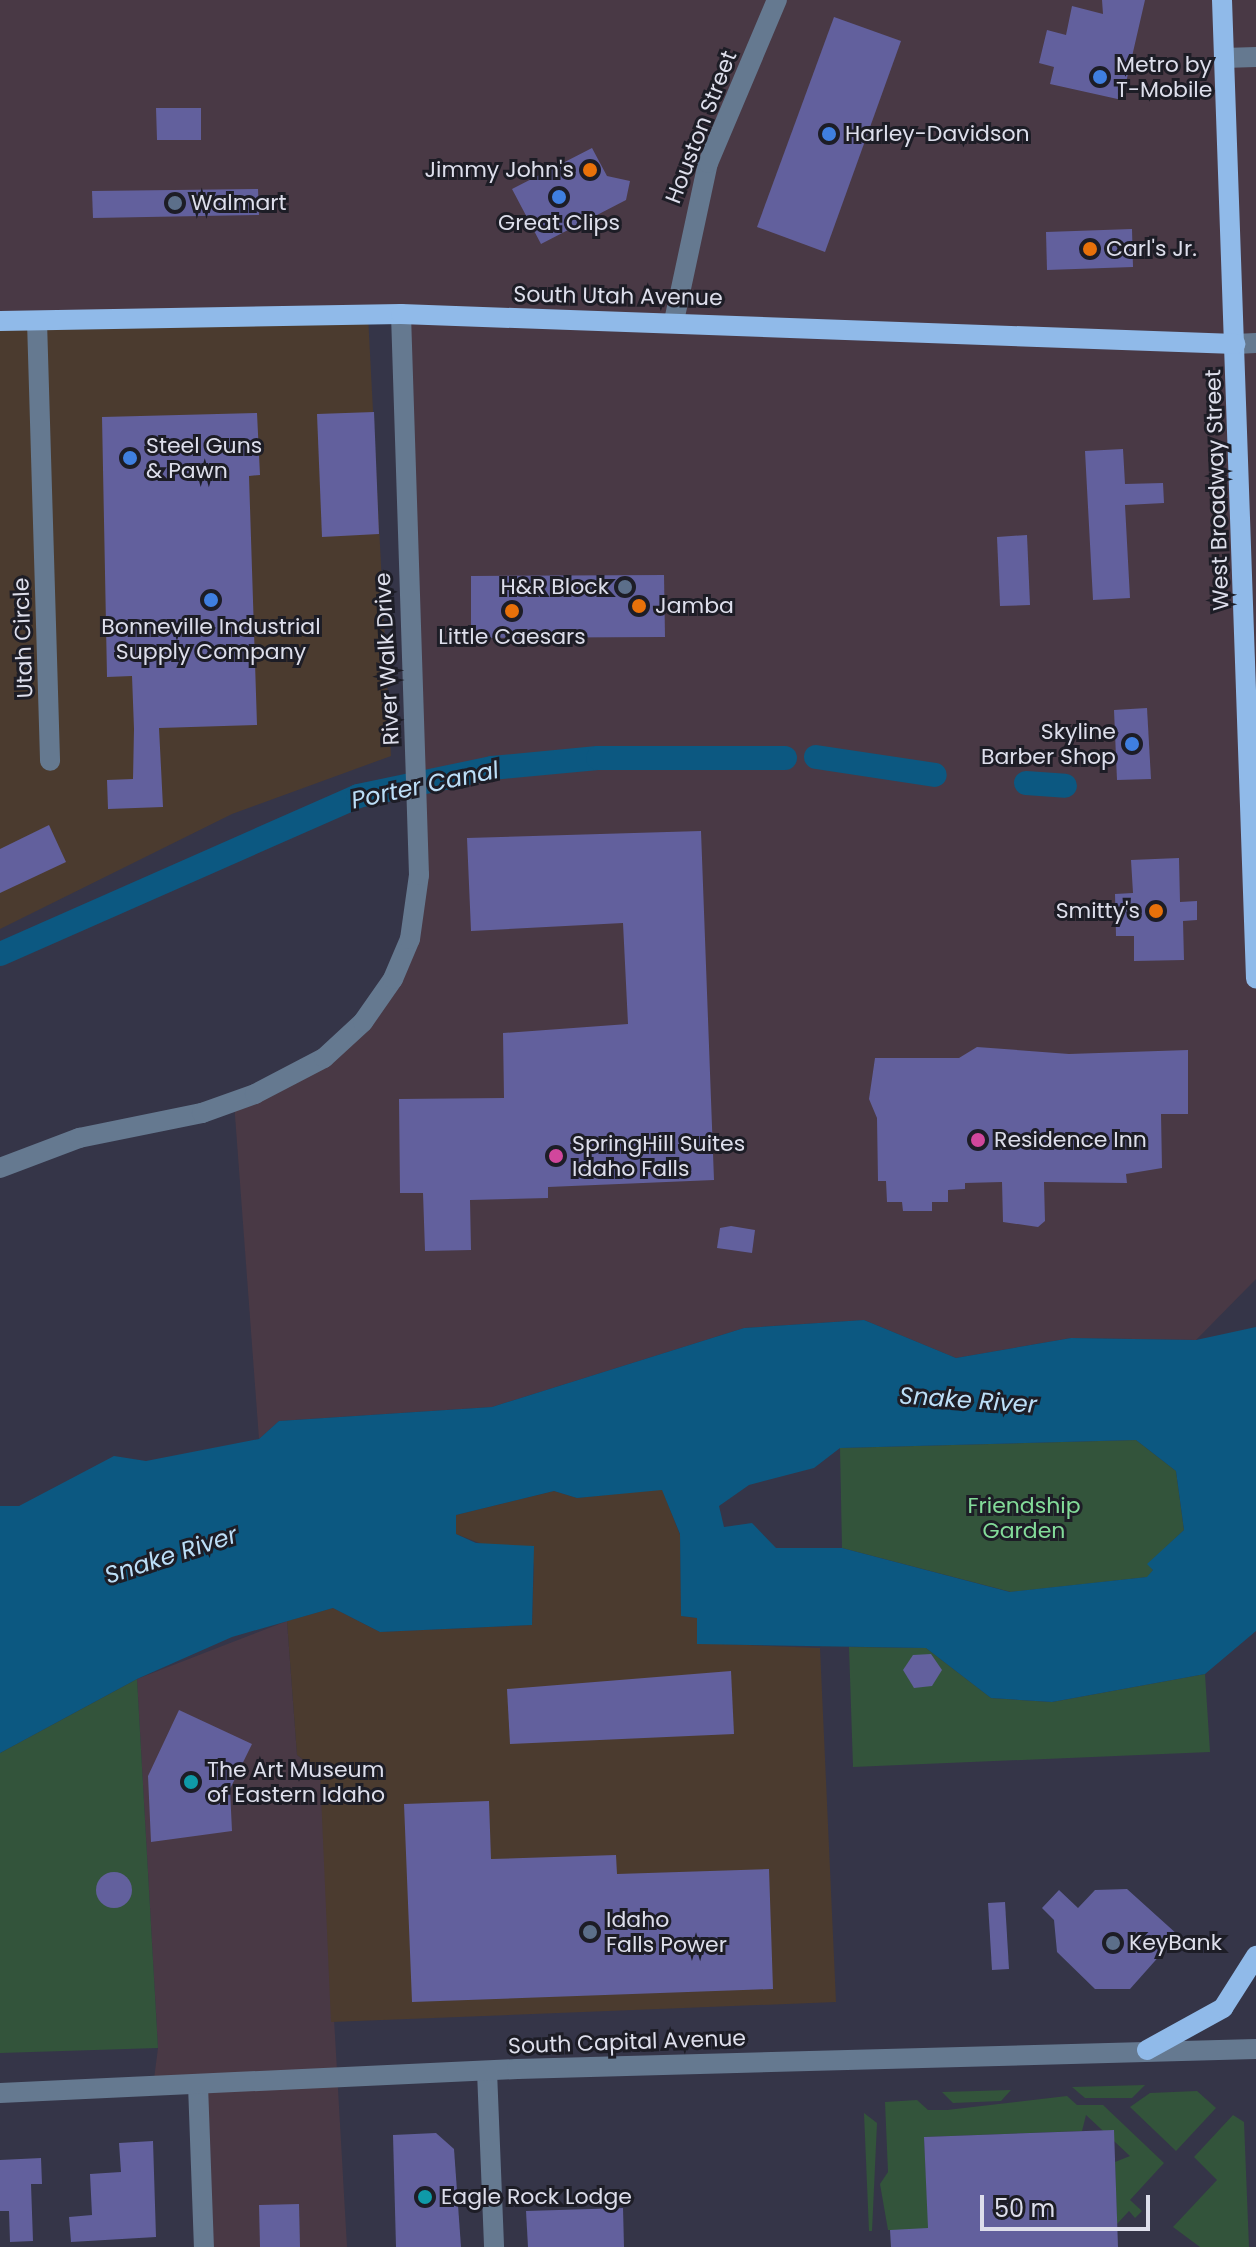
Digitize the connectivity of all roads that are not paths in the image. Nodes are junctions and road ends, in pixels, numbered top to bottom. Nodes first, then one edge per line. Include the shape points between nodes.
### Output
1 (777, 0) edge
2 (1222, 0) edge
3 (1256, 57) edge
4 (1224, 58) junction
5 (401, 314) junction
6 (0, 321) edge
7 (37, 321) junction
8 (674, 321) junction
9 (1256, 343) edge
10 (1235, 344) junction
11 (1253, 719) edge
12 (50, 761) dead end
13 (1256, 978) edge
14 (0, 1168) edge
15 (1256, 1956) edge
16 (1256, 2049) edge
17 (1147, 2050) junction
18 (487, 2071) junction
19 (198, 2085) junction
20 (0, 2093) edge
21 (204, 2247) edge
22 (494, 2247) edge

1 - 8 street, Houston Street via 708,163
2 - 4 main road, West Broadway Street
3 - 4 street
4 - 10 main road, West Broadway Street
5 - 7 main road, South Utah Avenue
5 - 8 main road, South Utah Avenue
5 - 14 street, River Walk Drive via 419,811 410,939 363,1022 324,1058 202,1113 79,1138
6 - 7 main road, South Utah Avenue
7 - 12 street, Utah Circle
8 - 10 main road, South Utah Avenue
9 - 10 street
10 - 11 main road, West Broadway Street
11 - 13 main road, West Broadway Street
15 - 17 main road via 1223,2008
16 - 17 street, South Capital Avenue
17 - 18 street, South Capital Avenue
18 - 19 street, South Capital Avenue
18 - 22 street
19 - 20 street, South Capital Avenue
19 - 21 street

